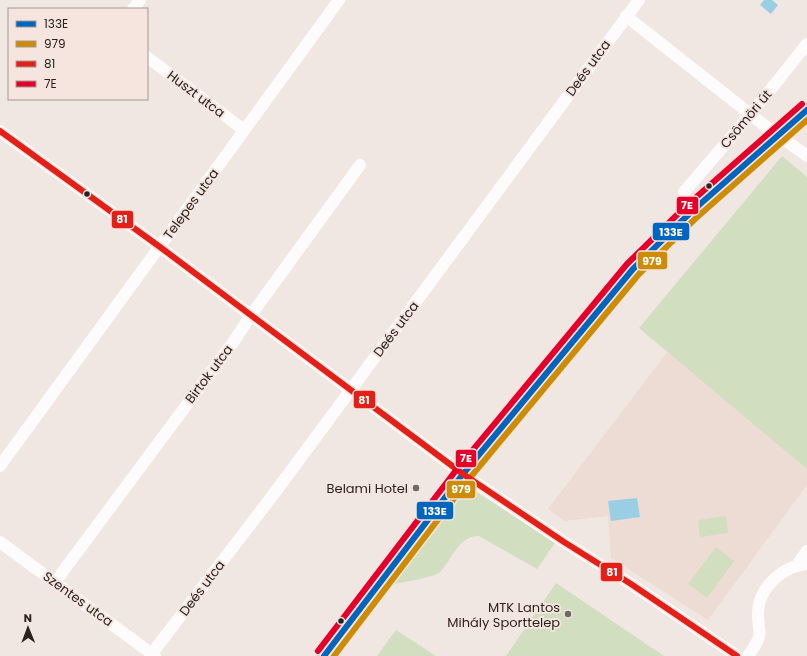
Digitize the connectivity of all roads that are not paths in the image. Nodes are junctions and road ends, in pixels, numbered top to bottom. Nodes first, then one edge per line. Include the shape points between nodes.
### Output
1 (140, 0) edge
2 (339, 0) edge
3 (639, 0) edge
4 (134, 8) edge
5 (626, 16) junction
6 (807, 44) edge
7 (148, 58) edge
8 (807, 110) edge
9 (751, 114) junction
10 (244, 130) junction
11 (0, 131) edge
12 (778, 135) junction
13 (807, 156) edge
14 (360, 165) dead end
15 (684, 192) dead end
16 (160, 247) junction
17 (251, 315) junction
18 (350, 390) junction
19 (0, 466) edge
20 (463, 474) junction
21 (0, 542) edge
22 (807, 551) edge
23 (802, 565) edge
24 (55, 582) junction
25 (152, 655) edge
26 (324, 656) edge
27 (739, 656) edge

1 - 4 street
2 - 10 street, Telepes utca
3 - 5 street, Deés utca
5 - 9 street
5 - 18 street, Deés utca
6 - 9 street, Csömöri út
7 - 10 street, Huszt utca
8 - 12 main road
9 - 12 street
9 - 15 street, Csömöri út
10 - 16 street, Telepes utca
11 - 16 street
12 - 13 street
12 - 20 main road via 690,213 633,269
14 - 17 street, Birtok utca
16 - 17 street
16 - 19 street, Telepes utca
17 - 18 street
17 - 24 street, Birtok utca
18 - 20 street
18 - 25 street, Deés utca
20 - 26 main road
20 - 27 street
21 - 24 street, Szentes utca
22 - 23 street
23 - 27 street via 782,572 764,591 758,613 760,636
24 - 25 street, Szentes utca

